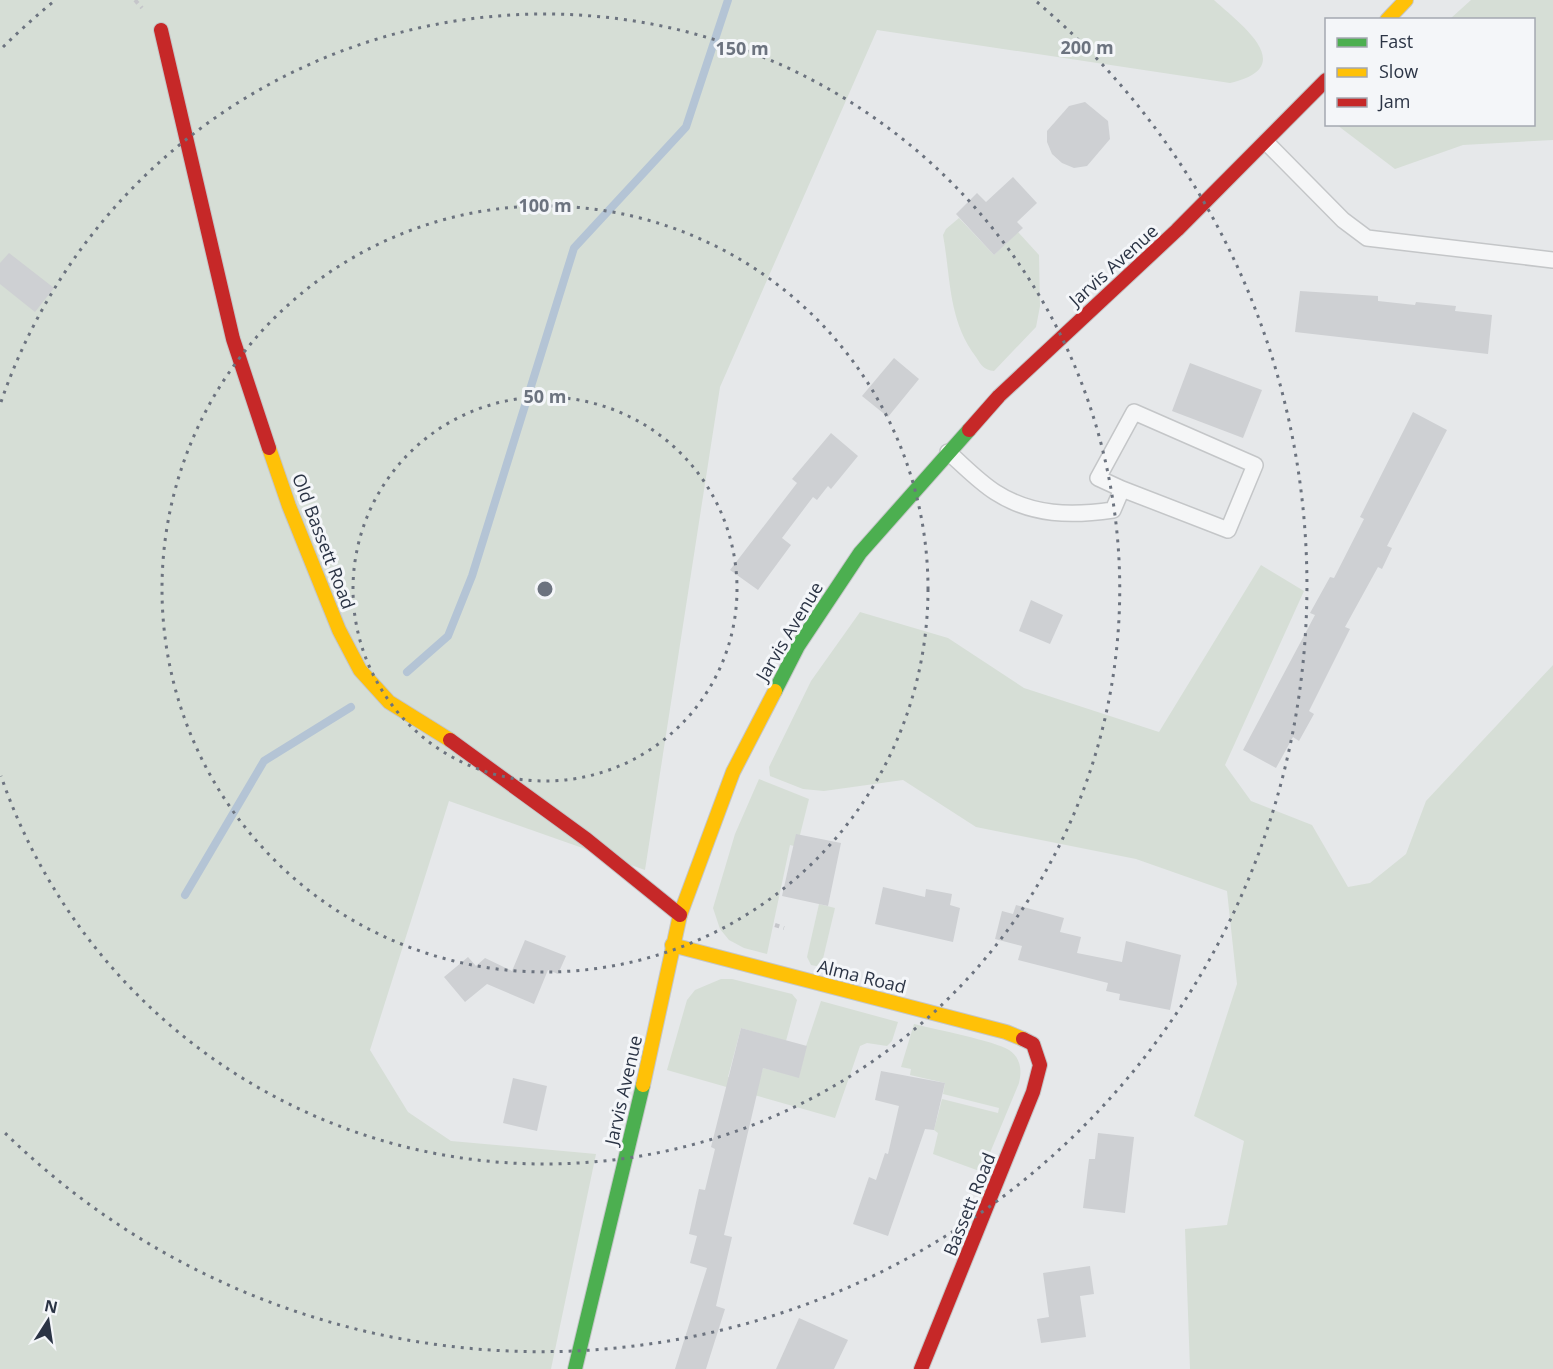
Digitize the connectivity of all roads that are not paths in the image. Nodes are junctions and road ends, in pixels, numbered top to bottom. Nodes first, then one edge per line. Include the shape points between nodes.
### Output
1 (1406, 0) edge
2 (1389, 18) edge
3 (161, 30) dead end
4 (1325, 81) edge
5 (1266, 142) junction
6 (1553, 260) edge
7 (948, 452) junction
8 (1122, 489) junction
9 (680, 915) junction
10 (672, 945) junction
11 (1037, 1051) joint
12 (575, 1369) edge
13 (921, 1369) edge

1 - 2 street
3 - 9 street, Old Bassett Road via 233,339 289,506 339,630 360,670 389,702 473,755
4 - 5 street, Jarvis Avenue
5 - 6 lane via 1366,238
5 - 7 street, Jarvis Avenue via 1007,388
7 - 8 lane via 995,492 1050,513 1087,515 1113,510
7 - 9 street, Jarvis Avenue via 860,553 798,646 733,772
8 - 8 lane via 1098,478 1134,412 1255,465 1228,530
9 - 10 street, Jarvis Avenue
10 - 11 street, Alma Road via 1006,1032 1028,1040
10 - 12 street, Jarvis Avenue via 655,1036
11 - 13 street, Bassett Road via 1040,1065 1033,1092

